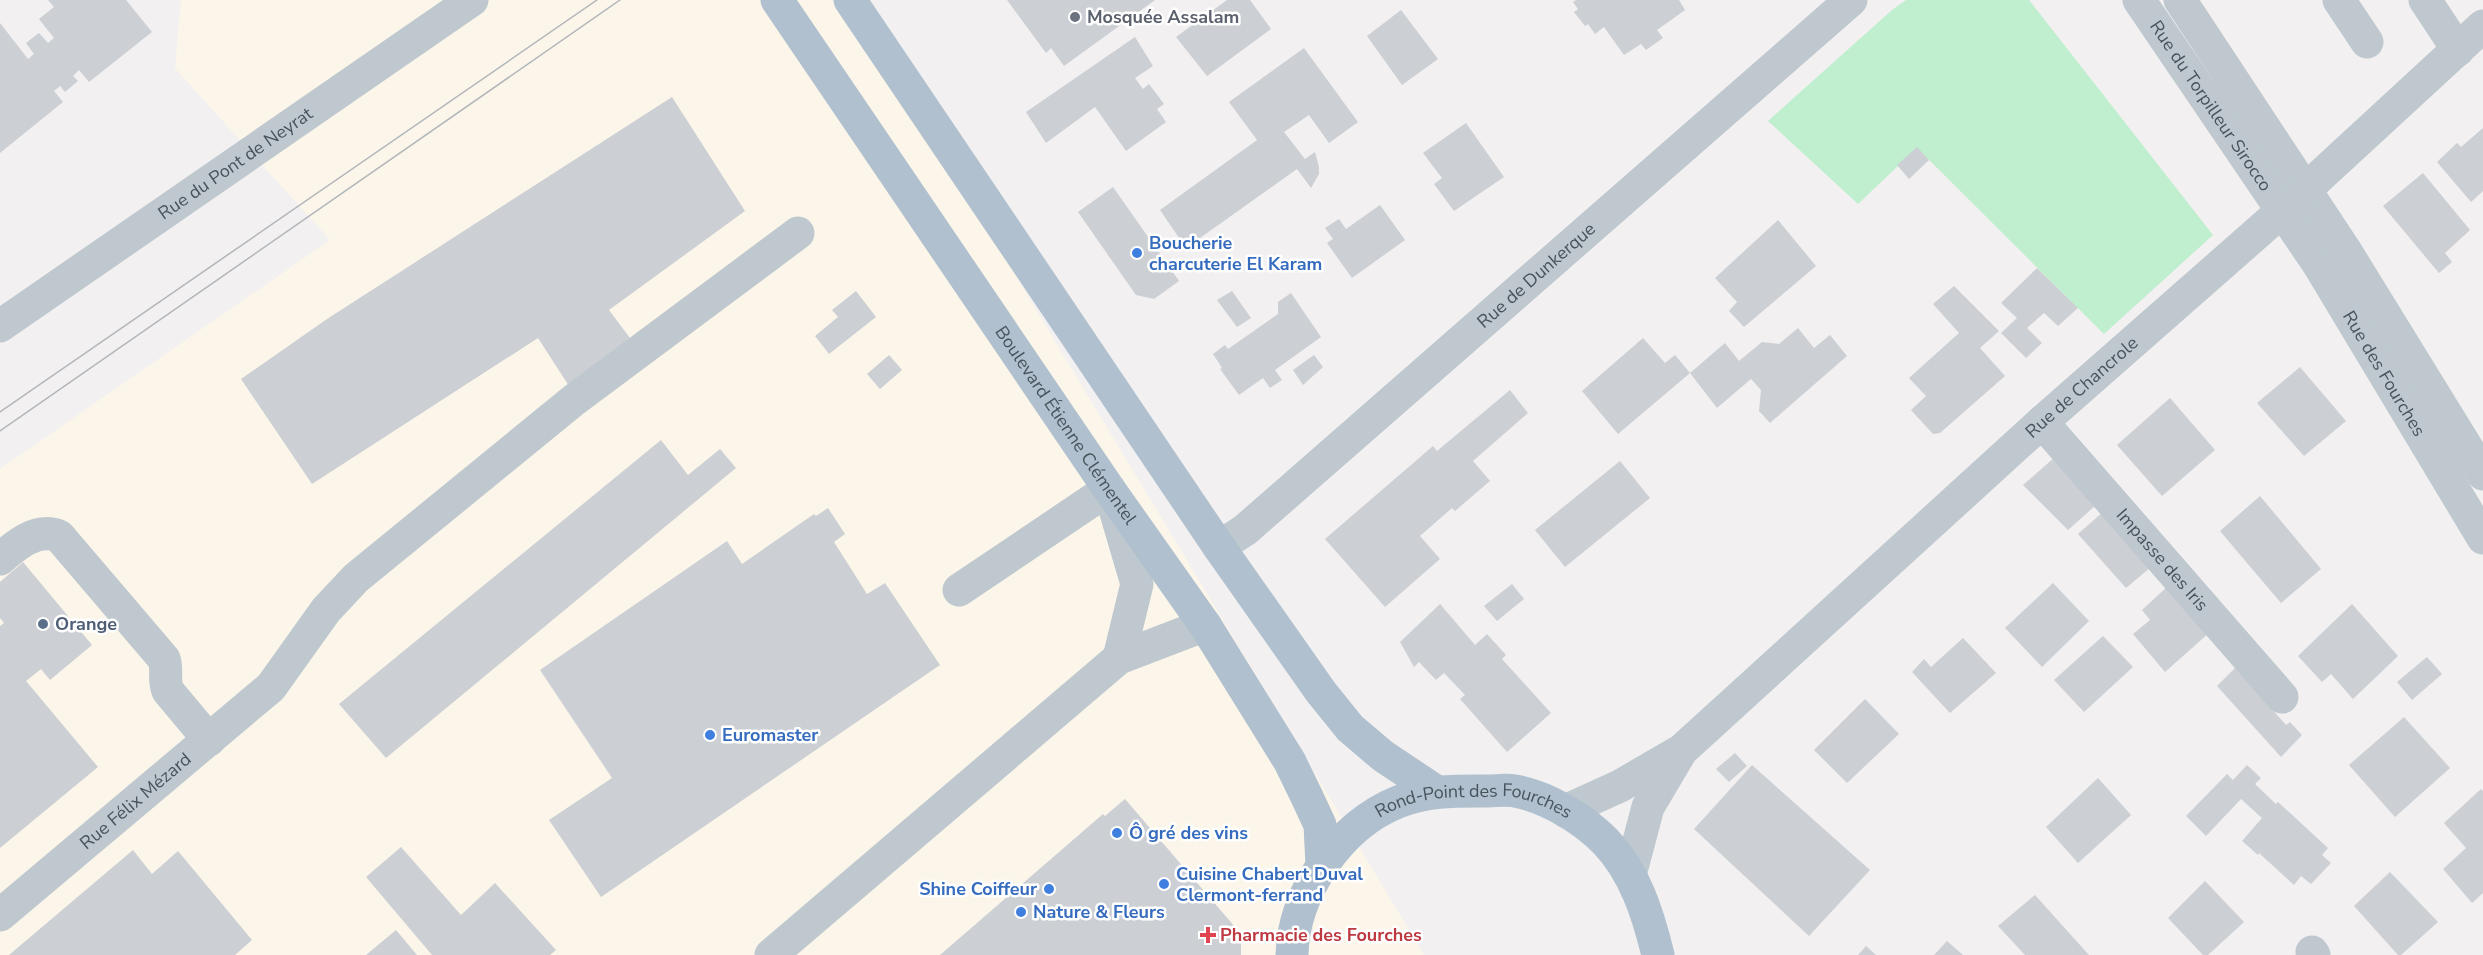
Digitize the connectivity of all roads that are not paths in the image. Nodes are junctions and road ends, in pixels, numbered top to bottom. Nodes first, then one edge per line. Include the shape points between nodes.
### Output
1 (472, 0) edge
2 (777, 0) edge
3 (850, 0) edge
4 (1851, 0) edge
5 (2139, 0) edge
6 (2180, 0) edge
7 (2339, 0) edge
8 (2425, 0) edge
9 (2483, 26) edge
10 (2367, 42) dead end
11 (2458, 50) junction
12 (2305, 189) junction
13 (2281, 212) junction
14 (798, 233) dead end
15 (0, 326) edge
16 (2042, 422) junction
17 (2483, 474) edge
18 (1109, 489) junction
19 (2483, 538) edge
20 (1219, 547) junction
21 (0, 559) edge
22 (959, 590) dead end
23 (1205, 625) junction
24 (1119, 658) junction
25 (2282, 697) dead end
26 (209, 740) junction
27 (1682, 750) junction
28 (1437, 792) junction
29 (1565, 811) junction
30 (1322, 866) junction
31 (1630, 875) junction
32 (0, 915) edge
33 (771, 955) edge
34 (1293, 955) edge
35 (1658, 955) edge

1 - 15 street, Rue du Pont de Neyrat
2 - 18 main road, Boulevard Étienne Clémentel
3 - 20 main road
4 - 20 street, Rue de Dunkerque via 1263,514
5 - 13 street, Rue du Torpilleur Sirocco
6 - 12 street, Rue du Torpilleur Sirocco
7 - 10 street
8 - 11 street
9 - 11 street, Rue de Chancrole
11 - 12 street, Rue de Chancrole
12 - 13 street, Rue de Chancrole
12 - 17 street, Rue des Fourches
13 - 16 street, Rue de Chancrole
13 - 19 street, Rue des Fourches via 2319,265
14 - 26 street, Rue Félix Mézard via 574,400 356,578 326,610 271,687
16 - 25 street, Impasse des Iris
16 - 27 street, Rue de Chancrole
18 - 22 street
18 - 23 main road, Boulevard Étienne Clémentel
18 - 24 street via 1137,584
20 - 28 main road via 1350,728
21 - 26 street via 19,543 37,535 51,532 59,536 164,659 164,684
23 - 24 street
23 - 30 main road, Boulevard Étienne Clémentel via 1290,762 1307,797 1320,825
24 - 33 street
26 - 32 street, Rue Félix Mézard
27 - 29 street, Rue de Chancrole via 1620,786
27 - 31 street, Rue de Chancrole via 1648,807
28 - 29 main road, Rond-Point des Fourches via 1514,791
28 - 30 main road, Rond-Point des Fourches via 1398,802 1366,820
29 - 31 main road, Rond-Point des Fourches via 1606,843
30 - 34 main road, Rond-Point des Fourches via 1304,900
31 - 35 main road, Rond-Point des Fourches

